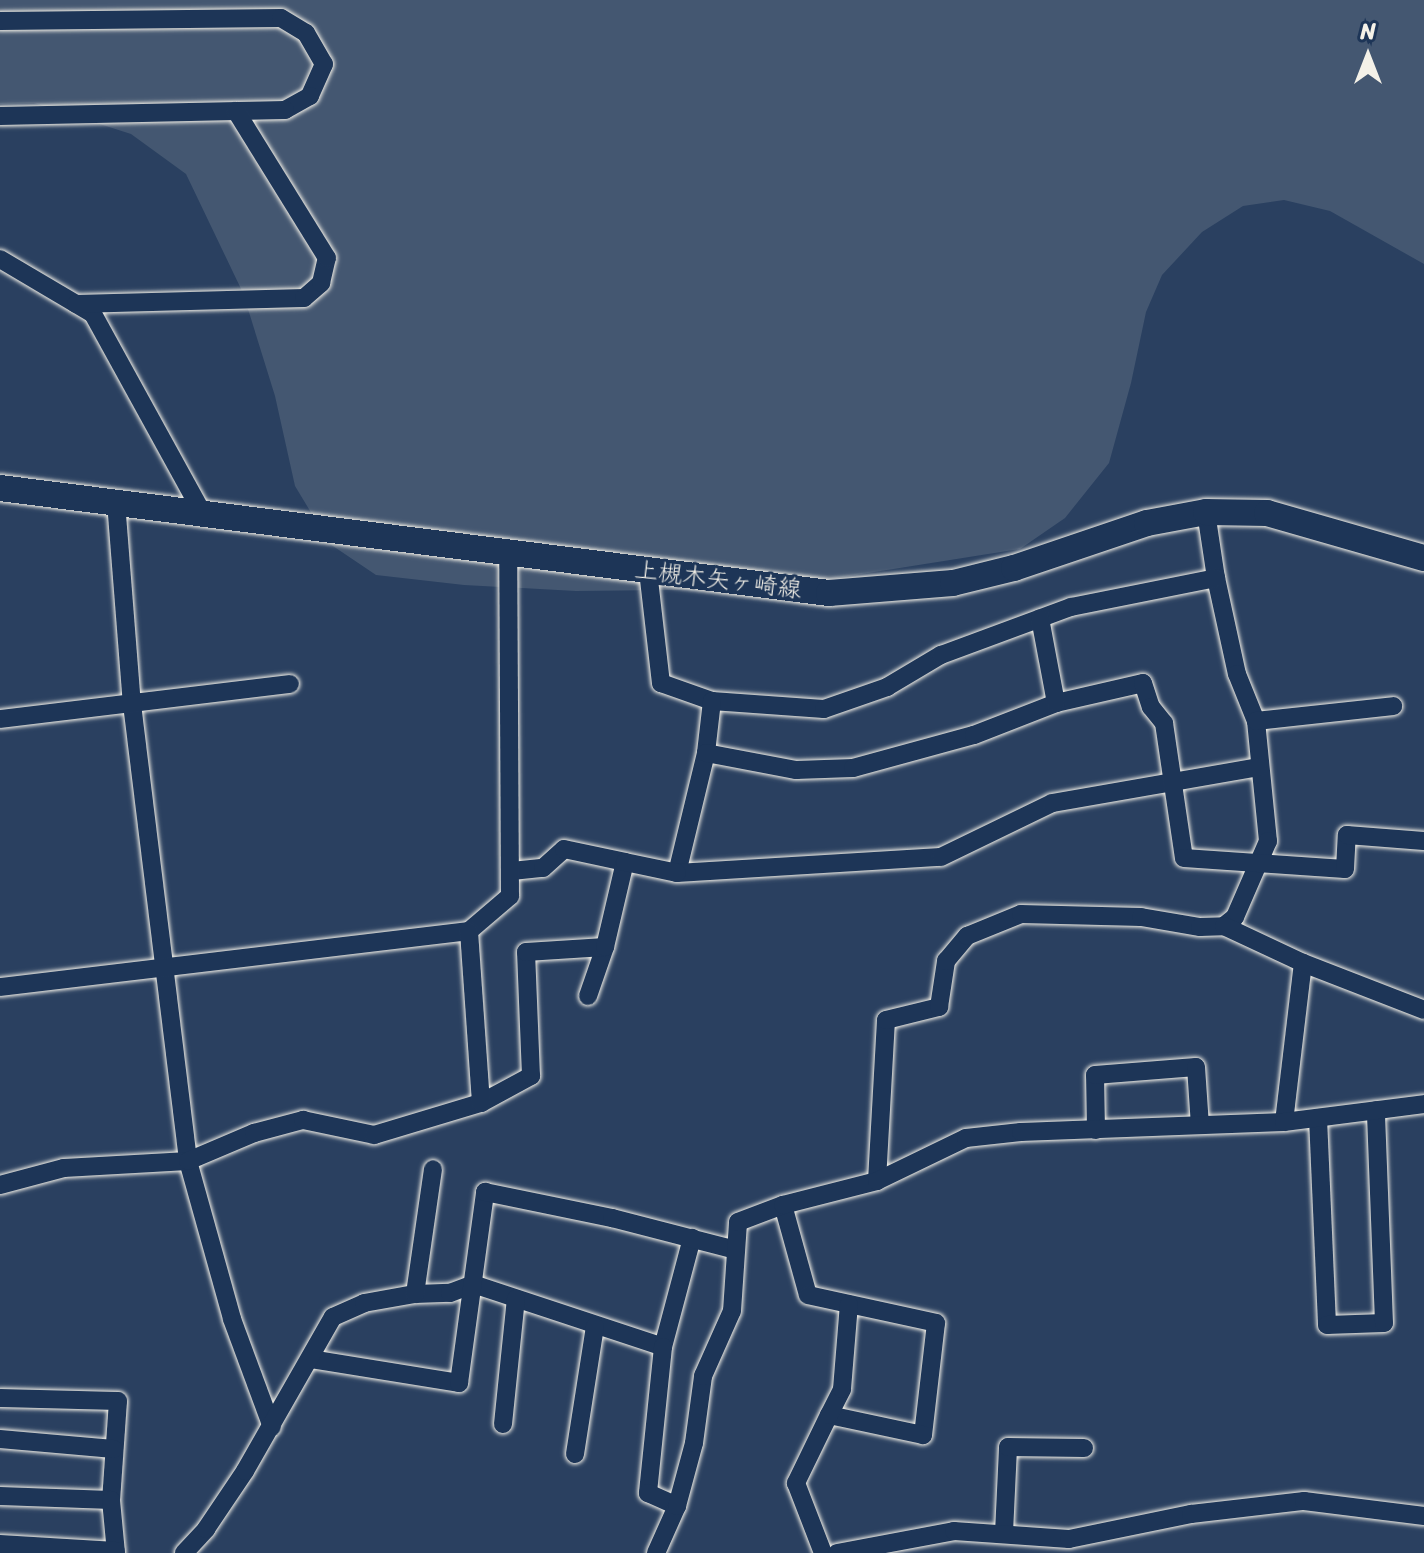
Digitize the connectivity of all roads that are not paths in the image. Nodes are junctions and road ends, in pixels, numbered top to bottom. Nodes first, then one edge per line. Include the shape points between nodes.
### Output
1 (0, 21) edge
2 (236, 111) junction
3 (0, 116) edge
4 (0, 260) edge
5 (76, 304) junction
6 (0, 488) edge
7 (116, 502) junction
8 (1206, 512) junction
9 (203, 514) junction
10 (508, 554) junction
11 (1424, 558) edge
12 (648, 571) junction
13 (1216, 578) junction
14 (1040, 618) junction
15 (290, 684) dead end
16 (712, 701) junction
17 (1056, 703) junction
18 (132, 704) junction
19 (1393, 706) dead end
20 (0, 719) edge
21 (1256, 721) junction
22 (706, 753) junction
23 (1258, 767) junction
24 (1174, 783) junction
25 (1424, 841) edge
26 (625, 862) junction
27 (1258, 865) junction
28 (512, 871) junction
29 (677, 873) junction
30 (1224, 926) junction
31 (469, 931) junction
32 (605, 947) junction
33 (1303, 963) junction
34 (165, 965) junction
35 (0, 987) edge
36 (588, 996) dead end
37 (1424, 1010) edge
38 (481, 1103) junction
39 (1424, 1104) edge
40 (1376, 1110) junction
41 (1318, 1118) junction
42 (1284, 1122) junction
43 (1200, 1125) junction
44 (1096, 1130) junction
45 (188, 1161) junction
46 (433, 1169) dead end
47 (877, 1181) junction
48 (0, 1185) edge
49 (783, 1205) junction
50 (692, 1238) junction
51 (736, 1250) junction
52 (473, 1284) junction
53 (415, 1294) junction
54 (516, 1299) junction
55 (849, 1304) junction
56 (595, 1327) junction
57 (663, 1347) junction
58 (311, 1359) junction
59 (0, 1398) edge
60 (829, 1415) junction
61 (503, 1424) dead end
62 (272, 1427) junction
63 (0, 1439) edge
64 (1084, 1448) dead end
65 (114, 1449) junction
66 (575, 1454) dead end
67 (0, 1496) edge
68 (111, 1500) junction
69 (677, 1506) junction
70 (1424, 1516) edge
71 (1004, 1533) junction
72 (0, 1544) edge
73 (116, 1552) edge
74 (184, 1553) edge
75 (656, 1553) edge
76 (823, 1553) edge
77 (837, 1553) edge

1 - 2 street via 281,18 306,33 324,64 310,96 285,110
2 - 3 street
2 - 5 street via 327,258 321,283 304,298
4 - 5 street
5 - 9 street via 93,314
6 - 7 main road, 上槻木矢ヶ崎線
7 - 9 main road, 上槻木矢ヶ崎線
7 - 18 street
8 - 11 main road, 上槻木矢ヶ崎線 via 1267,513
8 - 12 main road, 上槻木矢ヶ崎線 via 1147,523 1014,568 907,589 829,593
8 - 13 street
9 - 10 main road, 上槻木矢ヶ崎線
10 - 12 main road, 上槻木矢ヶ崎線
10 - 28 street
12 - 16 street via 661,683
13 - 14 street
13 - 21 street via 1237,674
14 - 16 street via 941,655 887,687 824,709
14 - 17 street
15 - 18 street
16 - 22 street
17 - 22 street via 974,735 853,768 796,770
17 - 24 street via 1143,683 1151,707 1164,723
18 - 20 street
18 - 34 street
19 - 21 street
21 - 23 street
22 - 29 street
23 - 24 street
23 - 27 street via 1268,841
24 - 27 street via 1184,858
24 - 29 street via 1052,803 941,857
25 - 27 street via 1347,835 1345,869
26 - 28 street via 564,849 543,868
26 - 29 street
26 - 32 street
27 - 30 street via 1235,917
28 - 31 street via 510,896
30 - 33 street
30 - 47 street via 1141,917 1021,914 967,936 946,961 939,1007 886,1020
31 - 34 street
31 - 38 street
32 - 36 street
32 - 38 street via 526,952 531,1076
33 - 37 street
33 - 42 street
34 - 35 street
34 - 45 street
38 - 45 street via 374,1135 303,1120 254,1133
39 - 40 street
40 - 41 street
40 - 41 street via 1384,1323 1327,1325
41 - 42 street
42 - 43 street
43 - 44 street
43 - 44 street via 1196,1067 1095,1075
44 - 47 street via 966,1138
45 - 48 street via 64,1168
45 - 62 street via 232,1319
46 - 53 street
47 - 49 street
49 - 51 street via 738,1222
49 - 55 street via 808,1295
50 - 51 street
50 - 52 street via 485,1192
50 - 57 street
51 - 69 street via 732,1311 703,1376 694,1443
52 - 53 street via 450,1293
52 - 54 street
52 - 58 street via 459,1383
53 - 58 street via 364,1303 333,1317
54 - 56 street
54 - 61 street
55 - 60 street via 842,1389
55 - 60 street via 936,1323 923,1435
56 - 57 street
56 - 66 street
57 - 69 street via 648,1493
58 - 62 street
59 - 65 street via 118,1401
60 - 76 street via 796,1483
62 - 74 street via 206,1529
63 - 65 street
64 - 71 street via 1008,1447
65 - 68 street
67 - 68 street
68 - 73 street
69 - 75 street
70 - 71 street via 1304,1501 1191,1514 1069,1539
71 - 77 street via 954,1531
72 - 73 street

